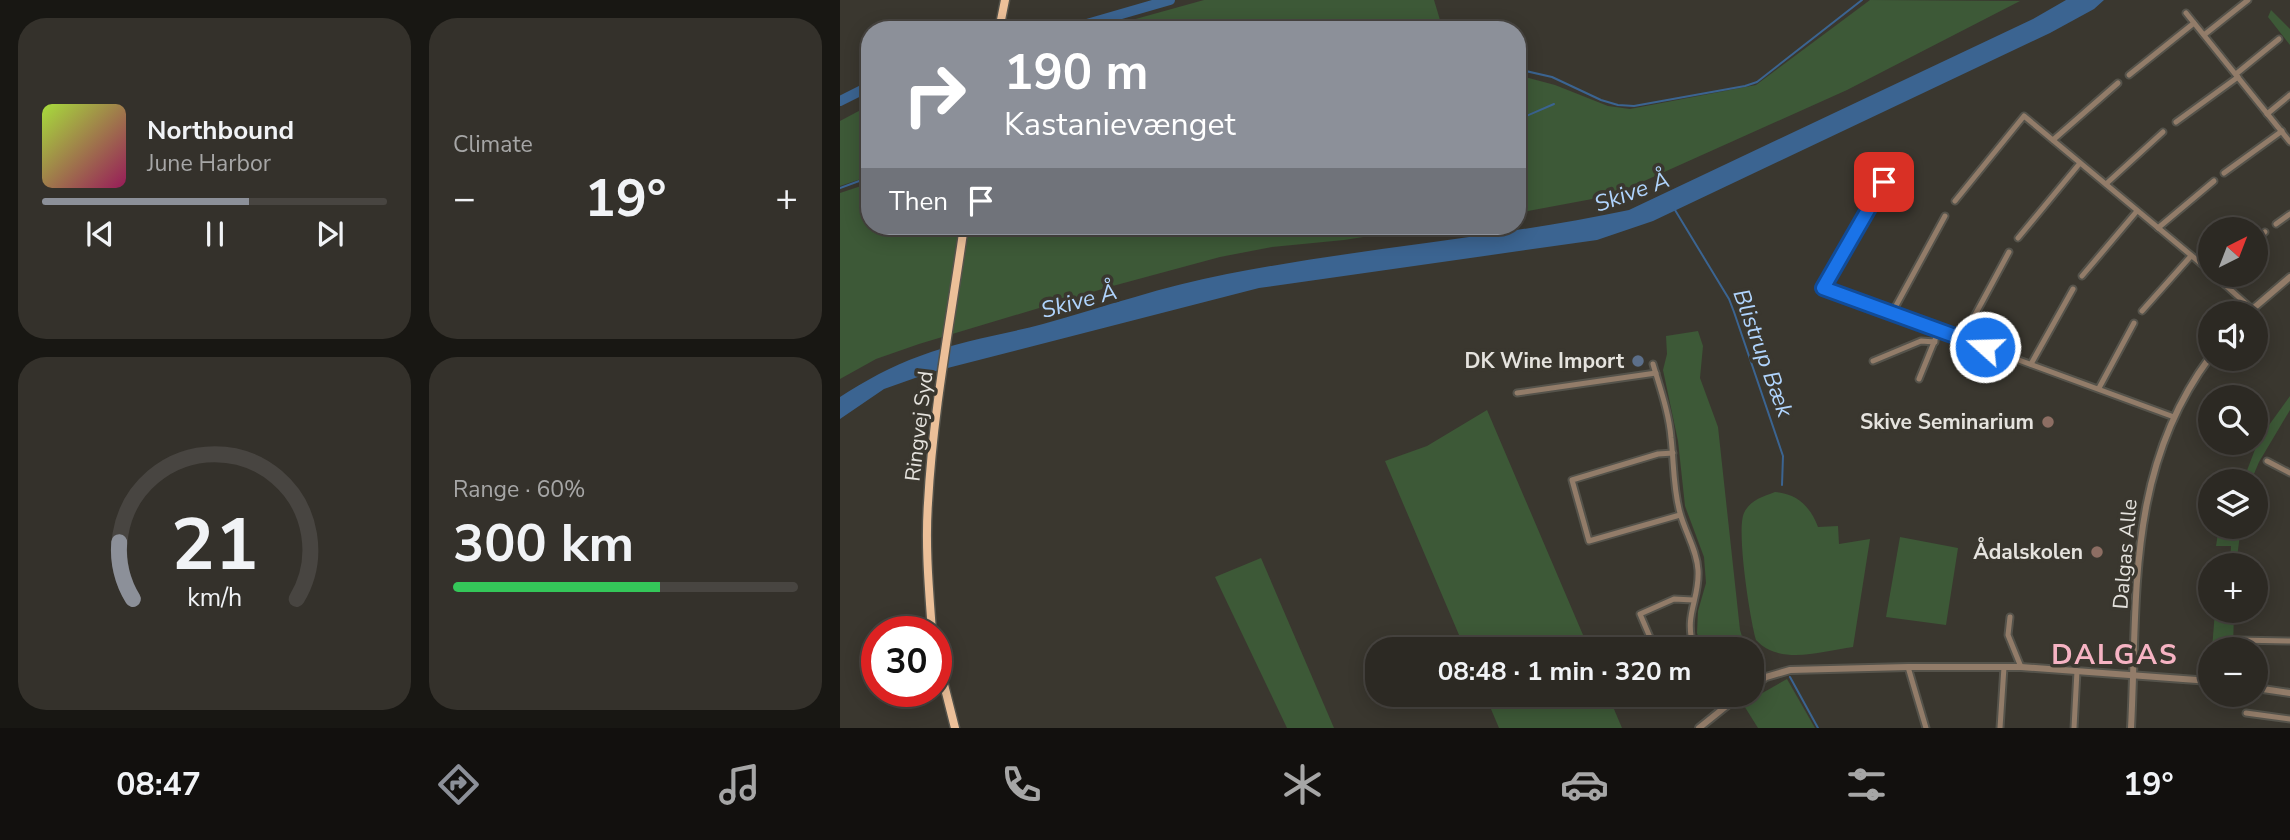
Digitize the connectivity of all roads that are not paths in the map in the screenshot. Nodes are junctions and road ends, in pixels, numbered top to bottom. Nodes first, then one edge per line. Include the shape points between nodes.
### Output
1 (1005, 0) edge
2 (2248, 0) edge
3 (2186, 13) dead end
4 (1001, 21) edge
5 (2194, 23) junction
6 (2204, 36) junction
7 (2279, 39) dead end
8 (2129, 75) dead end
9 (2237, 76) junction
10 (2118, 83) dead end
11 (2290, 94) edge
12 (2267, 114) junction
13 (2176, 122) dead end
14 (2282, 131) junction
15 (2163, 132) dead end
16 (2053, 140) junction
17 (2290, 142) edge
18 (2080, 163) junction
19 (2224, 173) dead end
20 (2214, 181) dead end
21 (1884, 182) dead end
22 (2106, 184) junction
23 (1955, 201) dead end
24 (2137, 211) junction
25 (2290, 214) edge
26 (1945, 216) dead end
27 (2276, 224) dead end
28 (2158, 228) junction
29 (963, 235) edge
30 (2018, 238) dead end
31 (2009, 253) dead end
32 (2191, 256) junction
33 (2198, 262) edge
34 (2082, 276) dead end
35 (2290, 277) edge
36 (2226, 287) edge
37 (2073, 289) dead end
38 (2240, 301) edge
39 (2262, 301) edge
40 (2142, 311) dead end
41 (1892, 313) junction
42 (2134, 323) dead end
43 (1939, 330) junction
44 (1962, 339) junction
45 (1935, 342) junction
46 (1873, 361) dead end
47 (1653, 364) dead end
48 (2031, 364) junction
49 (2201, 371) edge
50 (1656, 373) junction
51 (1919, 379) dead end
52 (2099, 388) junction
53 (1517, 393) dead end
54 (2174, 417) junction
55 (1673, 453) junction
56 (2267, 461) dead end
57 (2290, 472) edge
58 (1680, 515) junction
59 (1693, 600) junction
60 (931, 616) edge
61 (2010, 617) dead end
62 (1650, 637) edge
63 (1692, 637) edge
64 (2268, 641) edge
65 (2290, 641) edge
66 (1908, 667) junction
67 (2004, 667) junction
68 (2021, 667) junction
69 (2077, 671) junction
70 (2134, 675) junction
71 (1764, 678) edge
72 (2198, 680) edge
73 (2268, 690) edge
74 (2290, 693) edge
75 (950, 707) edge
76 (1723, 707) edge
77 (2246, 713) dead end
78 (2290, 719) edge
79 (955, 728) edge
80 (1699, 728) edge
81 (1926, 728) edge
82 (2000, 728) edge
83 (2074, 728) edge
84 (2131, 728) edge

1 - 4 main road
2 - 6 street
3 - 5 street
5 - 6 street
5 - 8 street
6 - 9 street
7 - 9 street
9 - 12 street
9 - 13 street
10 - 16 street
11 - 12 street
12 - 14 street
14 - 17 street
14 - 19 street
15 - 22 street
16 - 18 street
16 - 23 street via 2024,116
18 - 22 street
18 - 30 street
20 - 28 street
21 - 41 street via 1823,288
22 - 24 street
24 - 28 street
24 - 34 street
25 - 27 street
26 - 41 street
28 - 32 street
29 - 60 main road, Ringvej Syd via 928,502
31 - 44 street
32 - 33 street
32 - 40 street
35 - 39 street
36 - 38 street
37 - 48 street
41 - 43 street
42 - 52 street
43 - 44 street
43 - 45 street
44 - 48 street
45 - 46 street via 1921,341
45 - 51 street
47 - 50 street
48 - 52 street
49 - 54 street, Dalgas Alle
50 - 53 street
50 - 55 street
52 - 54 street
54 - 70 street, Dalgas Alle via 2153,472 2141,527
55 - 58 street
55 - 58 street via 1572,480 1590,541
56 - 57 street
58 - 59 street via 1698,568
59 - 62 street via 1674,600 1640,614
59 - 63 street via 1689,618
61 - 68 street via 2008,635
64 - 65 street
66 - 67 street
66 - 71 street via 1790,670
66 - 81 street
67 - 68 street
67 - 82 street
68 - 69 street
69 - 70 street
69 - 83 street
70 - 72 street
70 - 84 street, Dalgas Alle
73 - 74 street
75 - 79 main road
76 - 80 street
77 - 78 street

